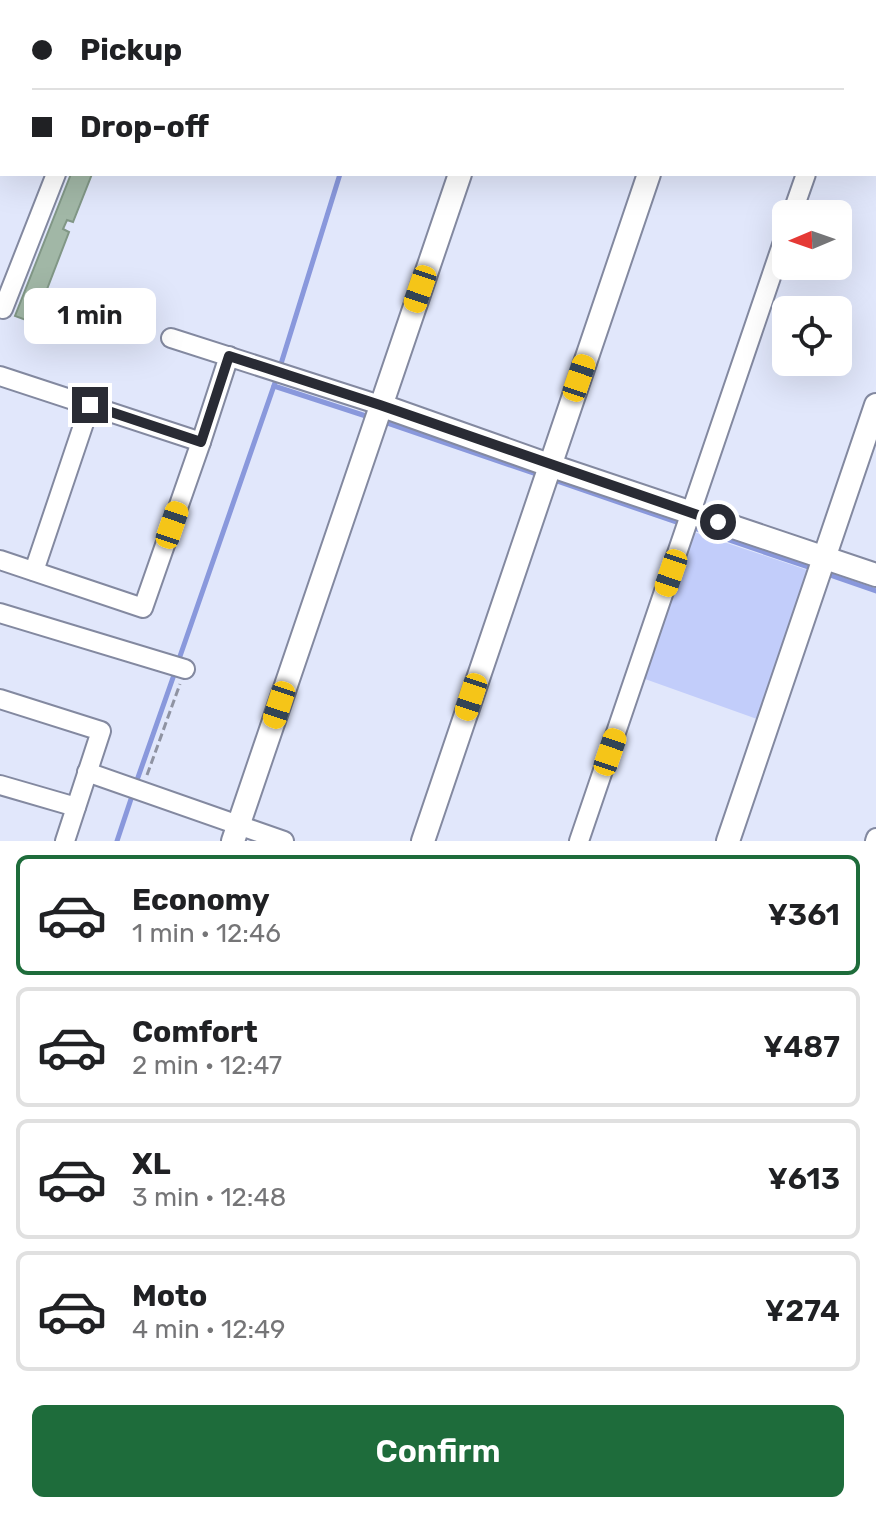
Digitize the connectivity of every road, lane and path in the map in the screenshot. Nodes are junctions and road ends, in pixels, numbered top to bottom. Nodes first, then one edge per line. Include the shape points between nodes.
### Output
1 (55, 176) edge
2 (459, 176) edge
3 (648, 176) edge
4 (805, 176) edge
5 (797, 200) edge
6 (772, 274) edge
7 (3, 309) dead end
8 (171, 338) dead end
9 (229, 356) junction
10 (0, 376) edge
11 (90, 405) junction
12 (380, 405) junction
13 (876, 405) edge
14 (201, 442) junction
15 (549, 465) junction
16 (691, 513) junction
17 (824, 558) junction
18 (0, 560) edge
19 (34, 571) junction
20 (876, 575) edge
21 (0, 613) edge
22 (185, 669) joint
23 (0, 699) edge
24 (87, 772) junction
25 (0, 785) edge
26 (141, 791) junction
27 (76, 807) junction
28 (236, 833) edge
29 (65, 841) edge
30 (284, 841) edge
31 (423, 841) edge
32 (579, 841) edge
33 (728, 841) edge

1 - 7 street
2 - 12 street
3 - 15 street
4 - 5 street
6 - 16 street
8 - 9 street
9 - 12 street
9 - 14 street
10 - 11 street
11 - 14 street
11 - 19 street
12 - 15 street
12 - 28 street
13 - 17 street
14 - 19 street via 143,608
15 - 16 street
15 - 31 street
16 - 17 street
16 - 32 street
17 - 20 street
17 - 33 street
18 - 19 street
21 - 22 street
22 - 26 path
23 - 24 street via 101,731
24 - 26 street
24 - 27 street
25 - 27 street
26 - 28 street
27 - 29 street
28 - 30 street

